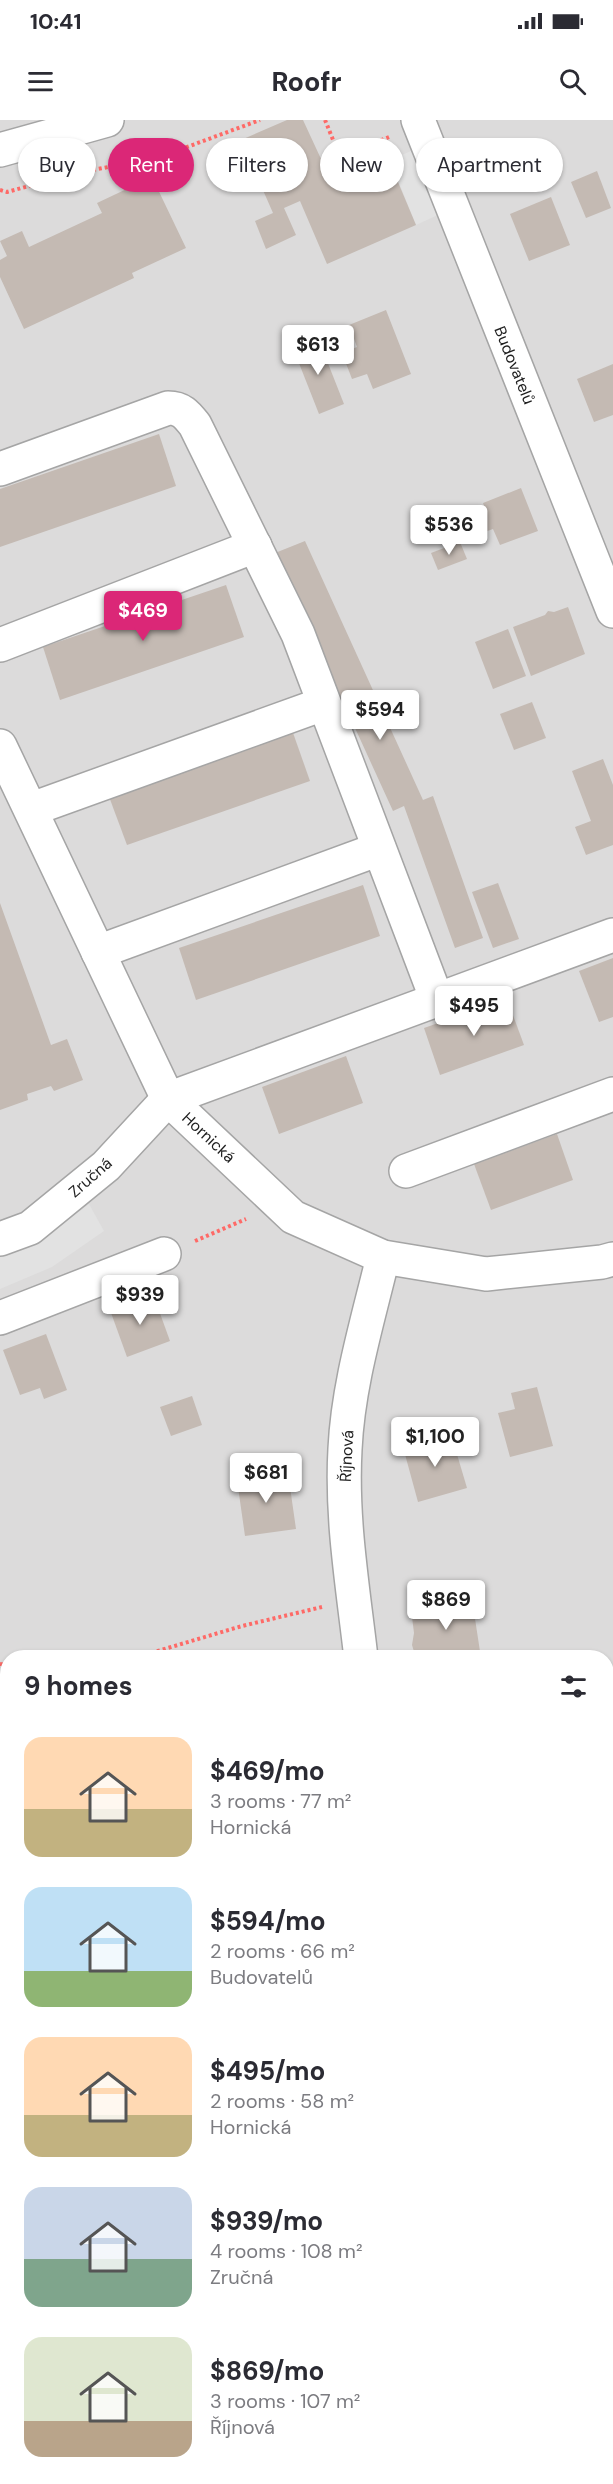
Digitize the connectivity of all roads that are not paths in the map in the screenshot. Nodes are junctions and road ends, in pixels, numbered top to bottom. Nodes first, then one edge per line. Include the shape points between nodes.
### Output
1 (107, 120) edge
2 (419, 123) edge
3 (0, 150) edge
4 (0, 469) edge
5 (255, 546) junction
6 (613, 611) edge
7 (0, 645) edge
8 (323, 704) junction
9 (0, 746) edge
10 (32, 809) junction
11 (379, 849) junction
12 (613, 935) edge
13 (98, 952) junction
14 (437, 1000) junction
15 (613, 1094) edge
16 (168, 1099) junction
17 (406, 1171) dead end
18 (0, 1239) edge
19 (164, 1254) road end
20 (383, 1257) junction
21 (613, 1259) edge
22 (0, 1318) edge
23 (360, 1650) edge

1 - 3 street
2 - 6 street, Budovatelů
4 - 5 street via 168,408 178,408 195,425
5 - 7 street
5 - 8 street via 298,634
8 - 10 street
8 - 11 street
9 - 10 street, Hornická
10 - 13 street, Hornická
11 - 13 street
11 - 14 street
12 - 14 street
13 - 16 street, Hornická
14 - 16 street
15 - 17 street
16 - 18 street, Zručná via 106,1166 30,1228
16 - 20 street, Hornická via 293,1217
19 - 22 street
20 - 21 street, Hornická via 486,1274
20 - 23 street, Říjnová via 352,1386 345,1448 344,1509

